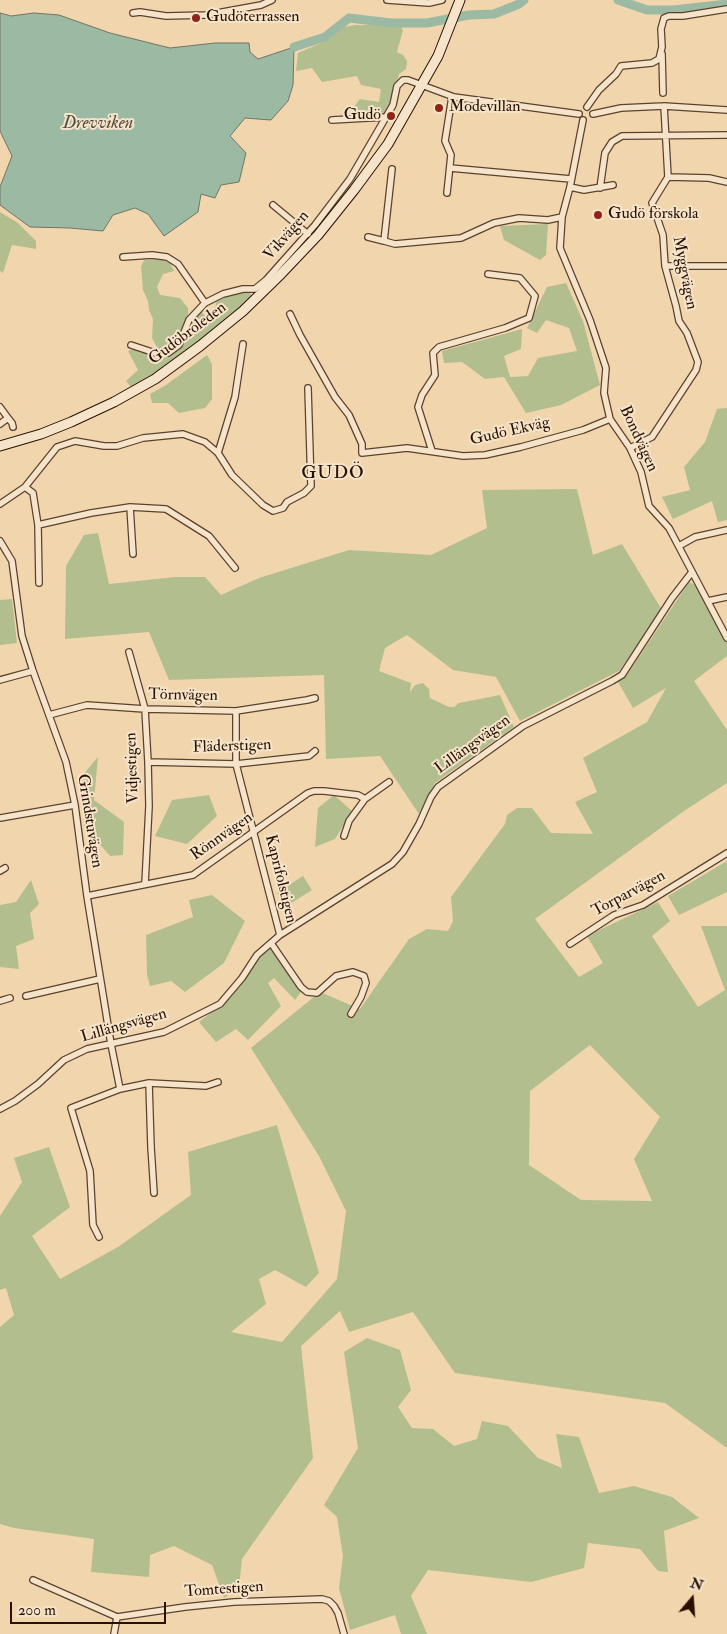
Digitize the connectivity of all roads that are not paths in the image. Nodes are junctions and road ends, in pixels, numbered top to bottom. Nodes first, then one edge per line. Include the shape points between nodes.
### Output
1 (272, 0) edge
2 (388, 0) edge
3 (442, 0) edge
4 (457, 4) edge
5 (727, 9) edge
6 (134, 13) dead end
7 (662, 47) junction
8 (420, 84) junction
9 (663, 93) dead end
10 (452, 97) junction
11 (664, 106) junction
12 (587, 107) junction
13 (727, 110) edge
14 (579, 114) junction
15 (592, 114) junction
16 (386, 117) junction
17 (332, 120) dead end
18 (583, 120) junction
19 (665, 135) junction
20 (727, 135) edge
21 (450, 168) junction
22 (392, 169) dead end
23 (668, 177) junction
24 (571, 179) junction
25 (727, 182) edge
26 (613, 185) dead end
27 (570, 187) junction
28 (600, 188) junction
29 (448, 193) dead end
30 (273, 205) dead end
31 (562, 217) junction
32 (308, 234) junction
33 (368, 237) dead end
34 (384, 241) junction
35 (123, 257) dead end
36 (665, 266) junction
37 (727, 266) edge
38 (488, 274) dead end
39 (205, 303) junction
40 (290, 314) dead end
41 (243, 344) dead end
42 (131, 345) dead end
43 (308, 388) dead end
44 (0, 407) edge
45 (8, 418) junction
46 (610, 419) junction
47 (0, 424) edge
48 (13, 427) dead end
49 (0, 446) edge
50 (630, 448) junction
51 (432, 450) junction
52 (218, 453) junction
53 (25, 487) junction
54 (0, 504) edge
55 (130, 507) junction
56 (38, 525) junction
57 (727, 530) edge
58 (0, 541) edge
59 (680, 546) junction
60 (134, 554) dead end
61 (235, 568) dead end
62 (692, 572) junction
63 (39, 583) dead end
64 (727, 597) edge
65 (708, 601) junction
66 (727, 638) edge
67 (129, 652) dead end
68 (32, 671) junction
69 (0, 680) edge
70 (315, 698) dead end
71 (144, 708) junction
72 (236, 711) junction
73 (49, 715) junction
74 (316, 752) dead end
75 (148, 762) junction
76 (236, 764) junction
77 (389, 782) dead end
78 (365, 799) junction
79 (74, 805) junction
80 (0, 818) edge
81 (254, 832) junction
82 (344, 836) dead end
83 (727, 853) edge
84 (145, 884) junction
85 (87, 896) junction
86 (280, 935) junction
87 (271, 943) junction
88 (570, 944) dead end
89 (100, 980) junction
90 (26, 996) dead end
91 (10, 998) dead end
92 (0, 1001) edge
93 (351, 1014) dead end
94 (111, 1044) junction
95 (218, 1082) dead end
96 (149, 1083) junction
97 (120, 1089) junction
98 (0, 1110) edge
99 (154, 1192) dead end
100 (99, 1236) dead end
101 (33, 1580) dead end
102 (117, 1617) junction
103 (114, 1634) edge
104 (344, 1634) edge

1 - 6 street via 206,15
2 - 3 street via 428,3
4 - 8 main road, Gudöbroleden
5 - 7 street via 664,18
7 - 9 street
7 - 12 street via 659,59 652,63 621,66
8 - 10 street
8 - 16 street, Vikvägen via 404,80 397,86 393,105
8 - 49 main road, Gudöbroleden via 354,190 282,274 242,311 155,379 114,402 41,434
10 - 14 street
10 - 21 street via 445,141 452,156
11 - 13 street
11 - 15 street via 621,108
11 - 19 street
12 - 14 street
12 - 15 street
14 - 18 street
15 - 18 street via 591,118
16 - 17 street
16 - 32 street, Vikvägen via 350,179
18 - 24 street, Bondvägen
19 - 20 street
19 - 23 street
19 - 28 street via 622,136 612,142 606,153
21 - 24 street
21 - 29 street
22 - 34 street
23 - 25 street
23 - 36 street, Myggvägen via 652,203 663,234
24 - 27 street, Bondvägen
26 - 28 street
27 - 28 street via 584,190
27 - 31 street, Bondvägen
30 - 32 street
31 - 34 street via 548,220 519,218 494,223 461,238 395,244
31 - 46 street, Bondvägen via 560,248 606,368 604,393
32 - 39 street, Vikvägen via 255,288 223,294
33 - 34 street
35 - 39 street via 167,257 178,264
36 - 37 street
36 - 50 street, Myggvägen via 679,321 698,362 652,437
38 - 51 street via 520,278 535,296 529,318 439,347 433,353 435,375 418,407
39 - 42 street via 189,320 179,345 168,353 155,353
40 - 51 street, Gudö Ekväg via 335,397 349,415 362,444 362,453 407,448
41 - 52 street via 235,396
43 - 52 street via 311,486 304,493 273,511 232,475
44 - 45 street
45 - 47 street
45 - 48 street
46 - 50 street, Bondvägen
46 - 51 street, Gudö Ekväg via 582,430 485,454 463,456
50 - 59 street, Bondvägen via 641,472 649,506
52 - 53 street via 205,442 183,434 143,438 117,446 75,441 57,447
53 - 54 street
53 - 56 street via 33,493
55 - 56 street
55 - 60 street
55 - 61 street via 166,509 209,536
56 - 63 street
57 - 59 street via 695,537
58 - 68 street, Grindstuvägen via 12,561 22,636
59 - 62 street, Bondvägen
62 - 65 street, Bondvägen
62 - 86 street, Lillängsvägen via 622,675 523,726 438,787 403,852 392,864
64 - 65 street
65 - 66 street, Bondvägen
67 - 71 street, Vidjestigen
68 - 69 street
68 - 73 street, Grindstuvägen
70 - 72 street, Törnvägen
71 - 72 street, Törnvägen
71 - 73 street, Törnvägen via 87,705
71 - 75 street, Vidjestigen
72 - 76 street, Kaprifolstigen
73 - 79 street, Grindstuvägen via 66,762
74 - 76 street, Fläderstigen via 309,756
75 - 76 street, Fläderstigen
75 - 84 street, Vidjestigen
76 - 81 street, Kaprifolstigen
77 - 78 street
78 - 81 street, Rönnvägen via 358,795 314,791
78 - 82 street via 349,821
79 - 80 street
79 - 85 street, Grindstuvägen
81 - 84 street, Rönnvägen via 193,875
81 - 86 street, Kaprifolstigen
83 - 88 street, Torparvägen via 643,905 614,915
84 - 85 street, Rönnvägen
85 - 89 street, Grindstuvägen
86 - 87 street, Lillängsvägen
87 - 93 street via 307,992 318,993 336,976 353,972 364,976 366,983 361,998
87 - 94 street, Lillängsvägen via 257,955 220,1004 164,1032
89 - 90 street
89 - 94 street, Grindstuvägen
91 - 92 street
94 - 97 street, Grindstuvägen
94 - 98 street, Lillängsvägen via 88,1049 64,1060 38,1084
95 - 96 street via 206,1086
96 - 97 street
96 - 99 street
97 - 100 street via 71,1108 90,1171 93,1224
101 - 102 street
102 - 103 street
102 - 104 street, Tomtestigen via 242,1601 322,1599 334,1606

